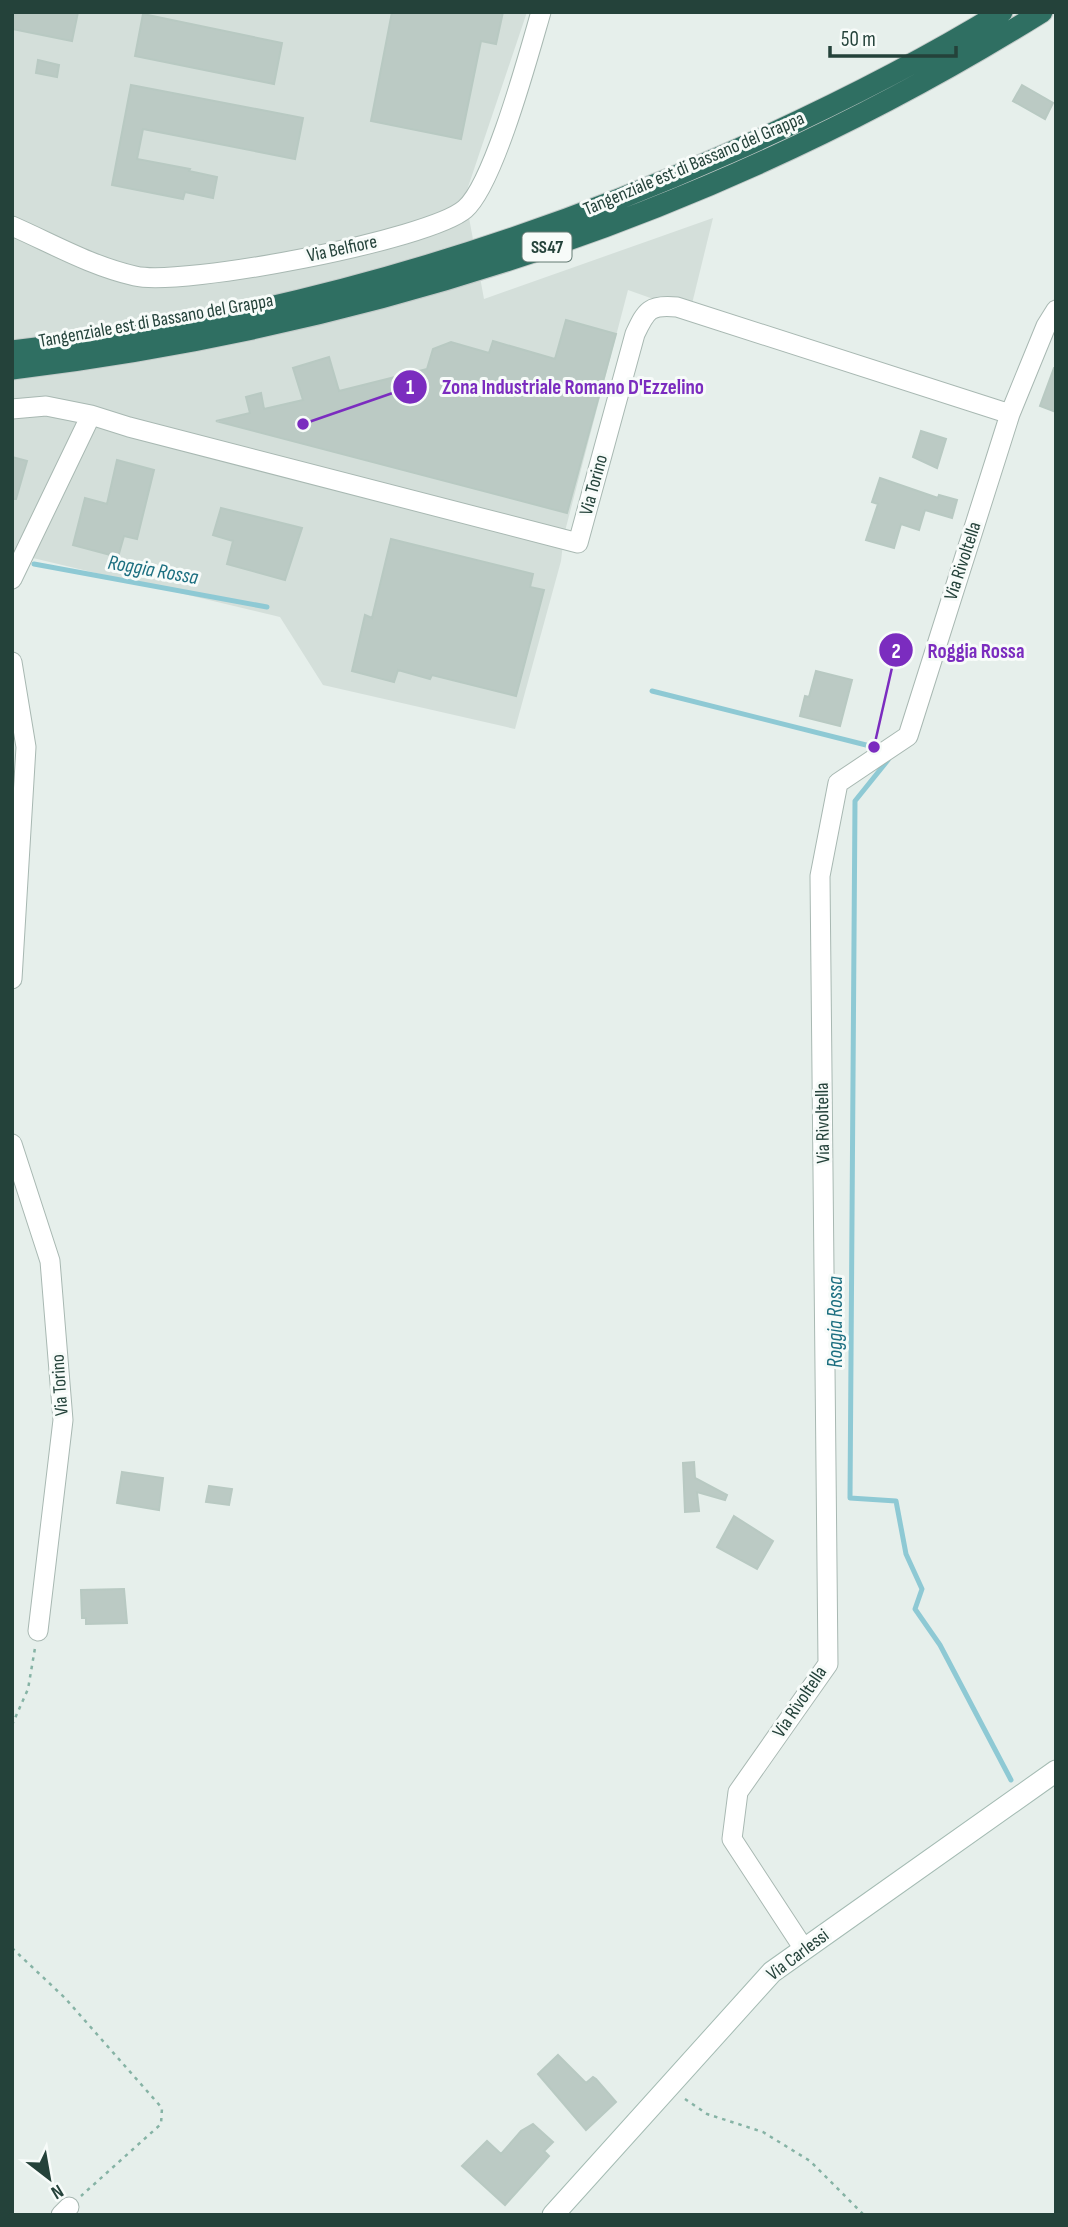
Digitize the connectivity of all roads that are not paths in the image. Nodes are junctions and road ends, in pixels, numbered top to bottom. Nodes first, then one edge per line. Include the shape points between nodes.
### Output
1 (541, 12) edge
2 (1002, 12) edge
3 (1042, 12) edge
4 (12, 226) edge
5 (1053, 321) edge
6 (12, 351) edge
7 (12, 369) edge
8 (12, 409) edge
9 (1010, 414) junction
10 (91, 415) junction
11 (12, 579) edge
12 (12, 662) edge
13 (12, 979) edge
14 (12, 1144) edge
15 (38, 1631) road end
16 (1056, 1771) edge
17 (804, 1949) junction
18 (553, 2215) edge

1 - 4 street, Via Belfiore via 485,182 466,209 436,225 366,245 253,266 138,277 87,262
2 - 6 highway, Tangenziale est di Bassano del Grappa / SS47 via 829,109 662,183 501,244 279,306 94,342
3 - 7 highway, Tangenziale est di Bassano del Grappa / SS47 via 961,61 768,161 552,246 395,295 283,323 130,353
5 - 9 street, Via Rivoltella
8 - 10 street, Via Torino via 46,406
9 - 10 street, Via Torino via 661,305 645,312 635,334 578,543
9 - 17 street, Via Rivoltella via 908,736 838,783 820,876 828,1664 737,1792 732,1839
10 - 11 street
12 - 13 street via 26,747
14 - 15 street, Via Torino via 50,1261 63,1420
16 - 17 main road, Via Carlessi
17 - 18 main road, Via Carlessi via 772,1972

